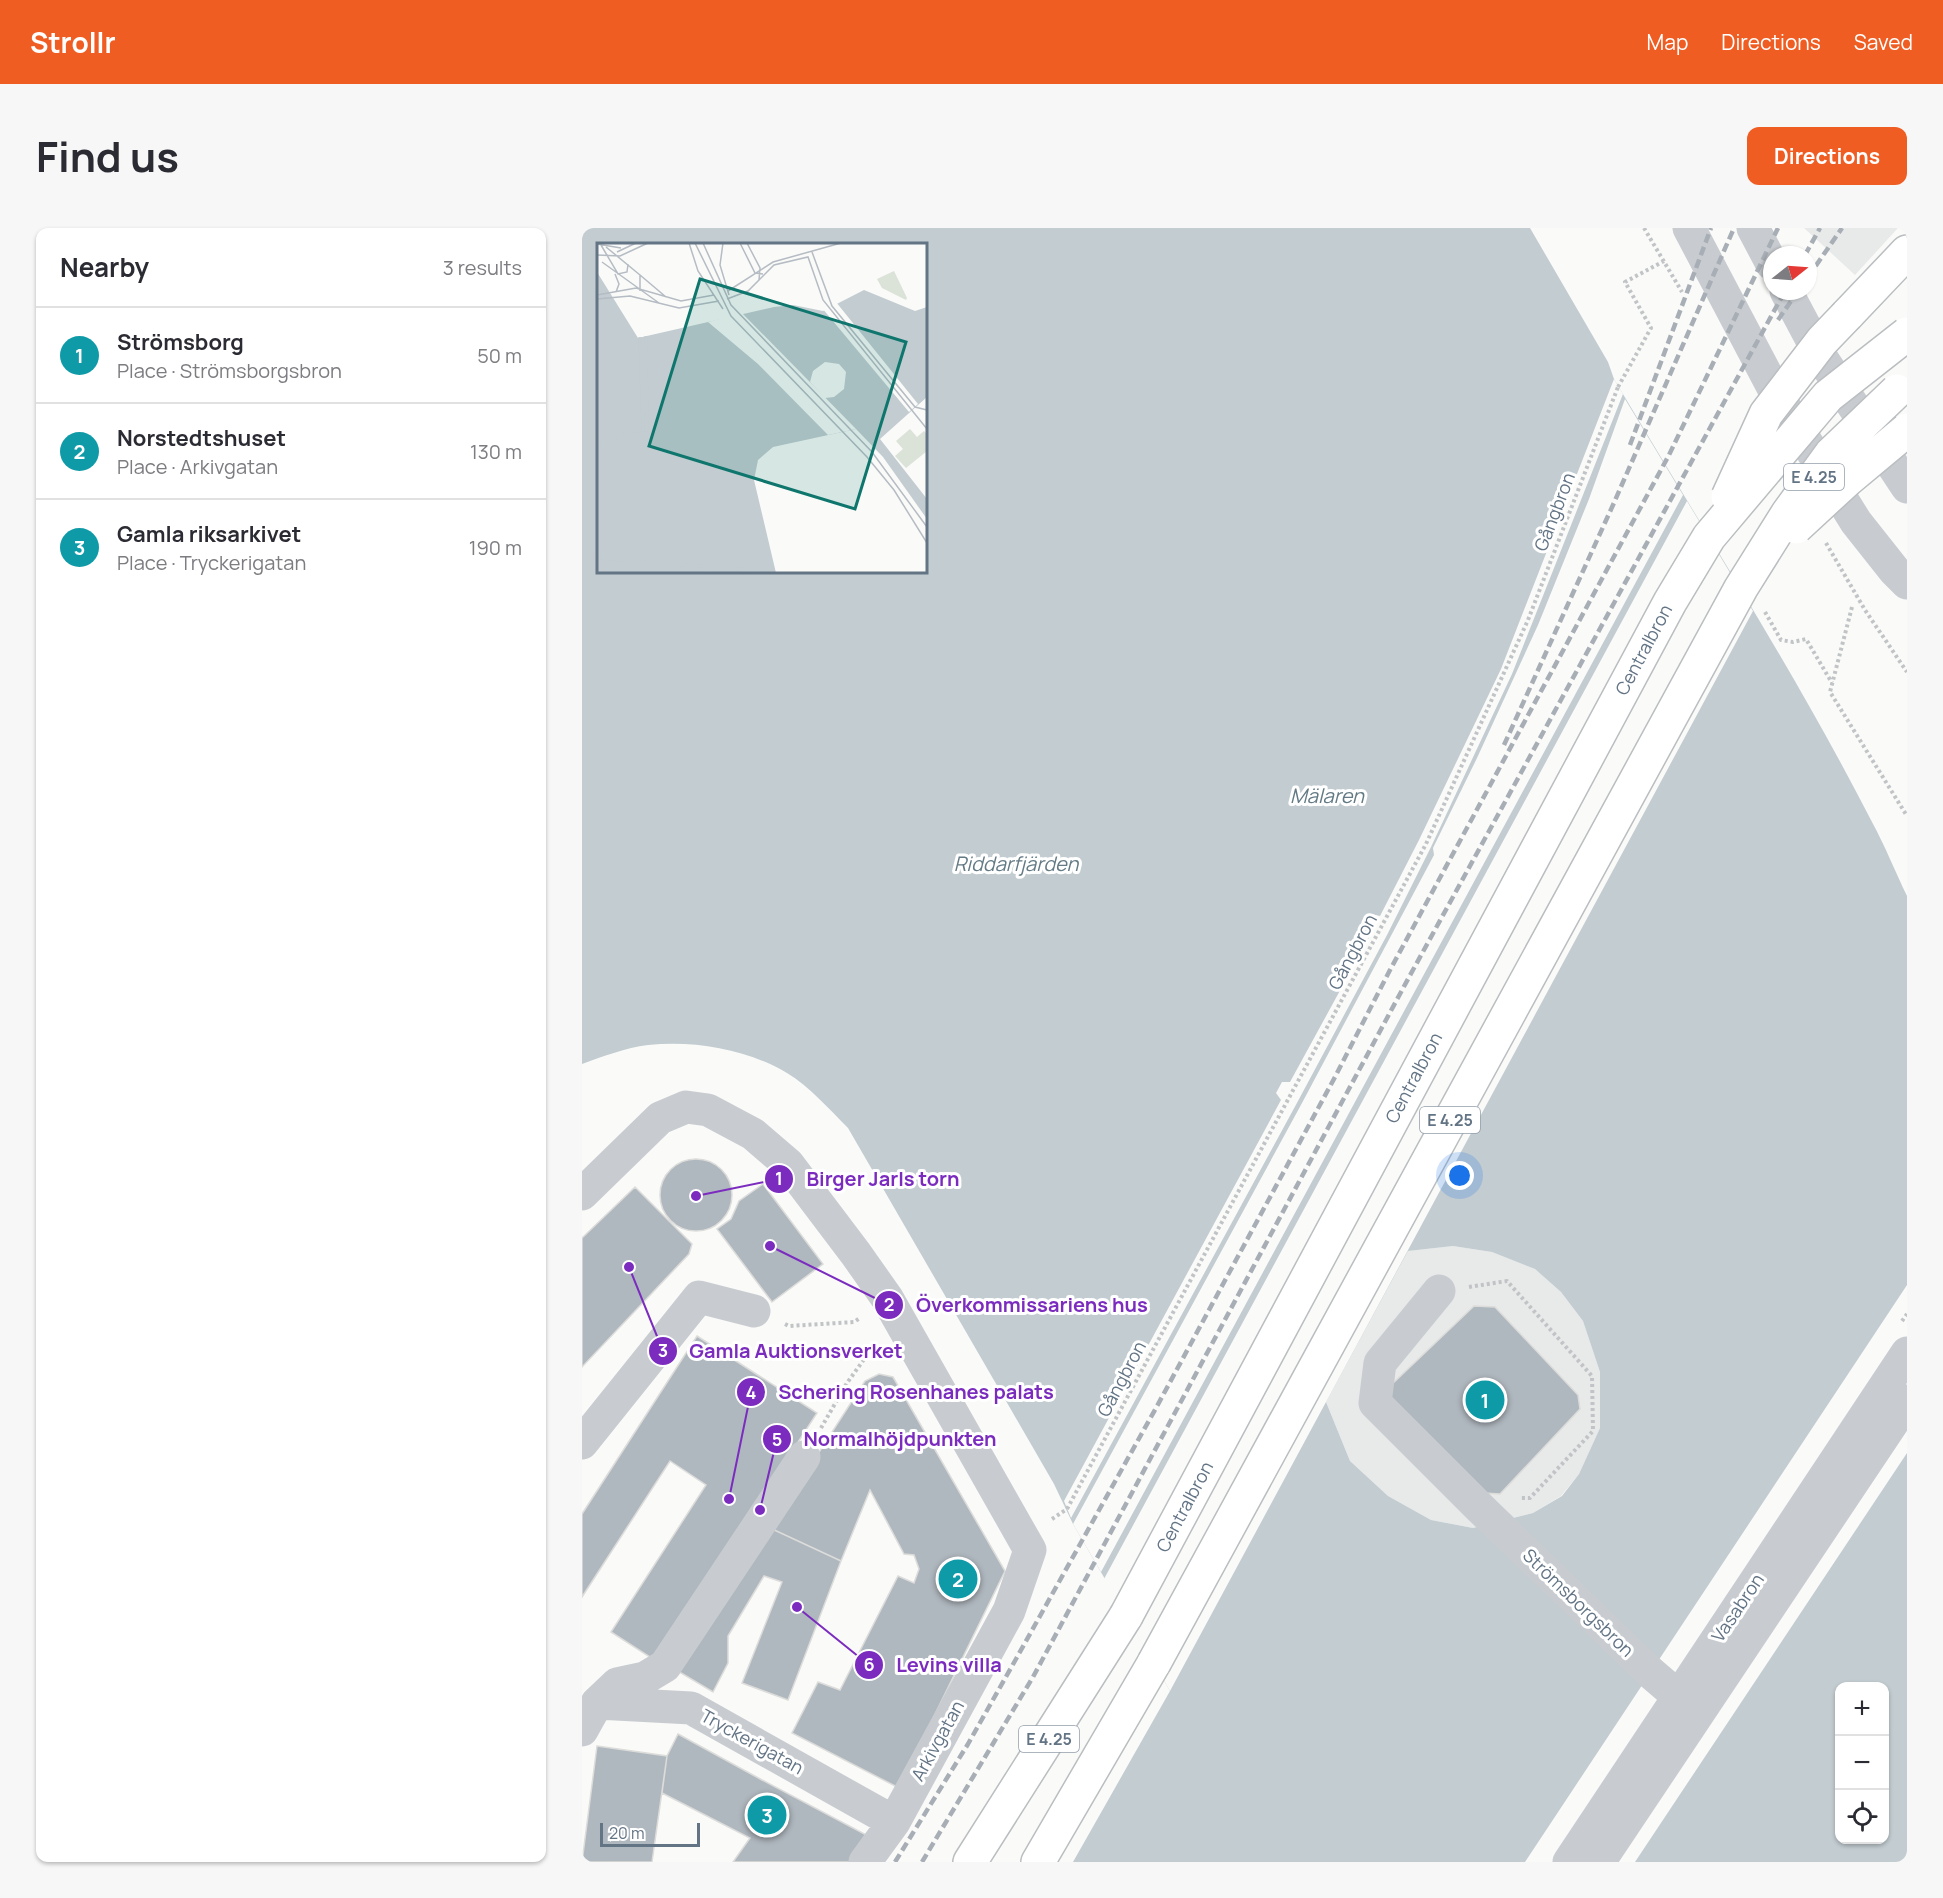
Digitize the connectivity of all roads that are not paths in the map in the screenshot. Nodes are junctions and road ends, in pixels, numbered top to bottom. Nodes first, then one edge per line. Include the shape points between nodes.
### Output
1 (1689, 228) edge
2 (1753, 228) edge
3 (1763, 247) edge
4 (1907, 252) edge
5 (1907, 270) edge
6 (1791, 300) edge
7 (1847, 315) junction
8 (1907, 334) edge
9 (1907, 382) edge
10 (1907, 430) edge
11 (1907, 487) edge
12 (1709, 537) junction
13 (1747, 578) junction
14 (1907, 583) edge
15 (582, 1194) edge
16 (1439, 1292) road end
17 (754, 1311) dead end
18 (1907, 1353) edge
19 (1907, 1401) edge
20 (582, 1443) edge
21 (804, 1457) road end
22 (1679, 1697) junction
23 (587, 1706) edge
24 (894, 1822) junction
25 (865, 1862) edge
26 (970, 1862) edge
27 (1038, 1862) edge
28 (1569, 1862) edge
29 (1599, 1862) edge

1 - 14 street via 1777,395 1856,522
2 - 3 street
4 - 7 highway
5 - 7 highway
6 - 11 street via 1821,357
7 - 12 highway, bridge via 1766,414
8 - 12 highway, Centralbron / E 4.25, bridge via 1828,396
9 - 13 highway, E 4.25, bridge via 1831,454
10 - 13 highway, bridge via 1847,480
12 - 26 highway, Centralbron / E 4.25, bridge via 1670,602 1126,1616
13 - 27 highway, E 4.25, bridge via 1154,1663
15 - 24 street, Arkivgatan via 660,1118 686,1107 708,1110 753,1134 788,1164 896,1314 1030,1550 1009,1611
16 - 22 street, Strömsborgsbron via 1380,1363 1375,1403
17 - 20 street via 699,1298
18 - 22 street, Vasabron
19 - 29 street, Vasabron
21 - 23 street via 665,1666 645,1678 617,1684
22 - 28 street, Vasabron
23 - 24 street, Tryckerigatan via 691,1707
24 - 25 street, Arkivgatan

